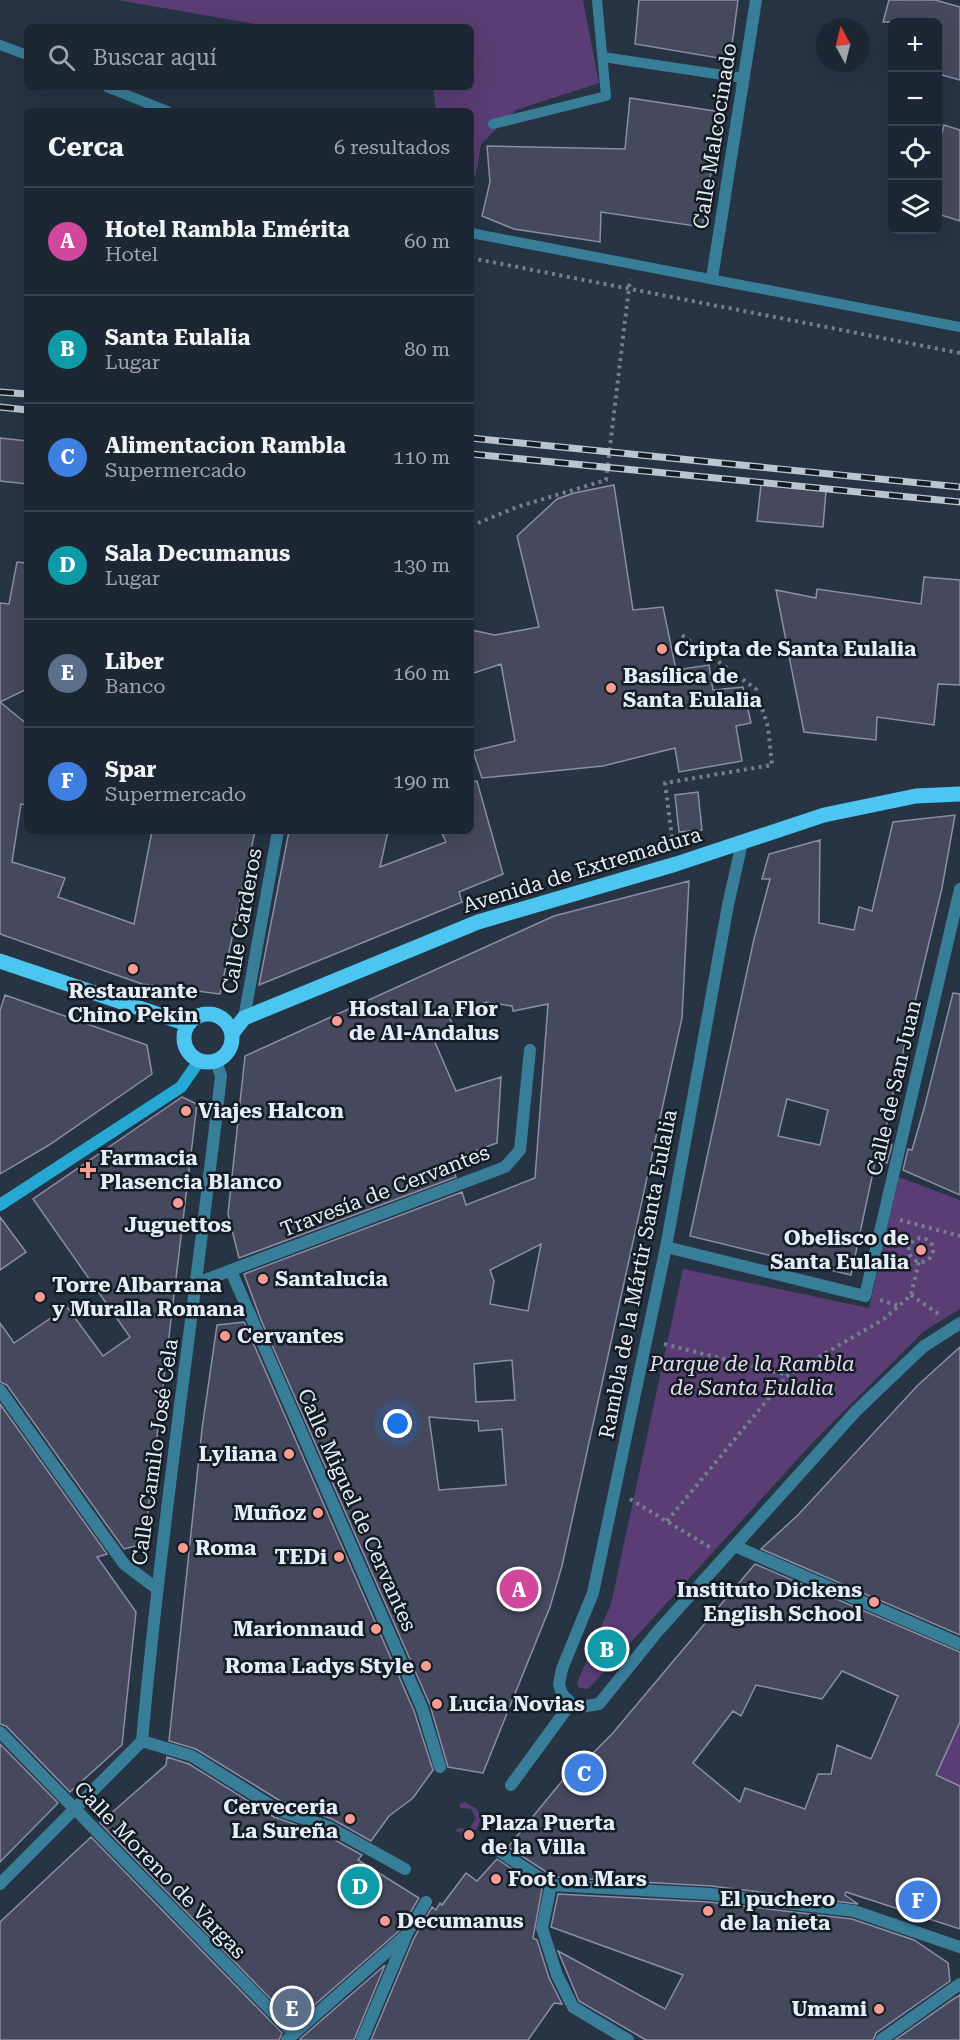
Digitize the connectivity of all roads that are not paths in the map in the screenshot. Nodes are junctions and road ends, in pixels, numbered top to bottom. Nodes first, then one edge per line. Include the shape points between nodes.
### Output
1 (597, 0) edge
2 (756, 0) edge
3 (0, 45) edge
4 (24, 55) edge
5 (603, 57) junction
6 (743, 78) junction
7 (114, 90) edge
8 (160, 108) edge
9 (493, 124) dead end
10 (474, 234) edge
11 (712, 278) junction
12 (960, 327) edge
13 (960, 794) edge
14 (277, 834) edge
15 (742, 843) junction
16 (960, 889) edge
17 (0, 961) edge
18 (243, 1018) junction
19 (187, 1024) junction
20 (233, 1032) junction
21 (530, 1050) dead end
22 (199, 1061) junction
23 (216, 1061) junction
24 (0, 1205) edge
25 (666, 1247) junction
26 (231, 1271) junction
27 (197, 1283) junction
28 (865, 1296) joint
29 (958, 1325) edge
30 (0, 1390) edge
31 (737, 1547) junction
32 (156, 1588) junction
33 (960, 1644) edge
34 (571, 1703) junction
35 (0, 1732) edge
36 (142, 1741) junction
37 (440, 1767) dead end
38 (511, 1785) dead end
39 (72, 1809) junction
40 (502, 1853) dead end
41 (405, 1869) dead end
42 (0, 1884) edge
43 (551, 1885) junction
44 (426, 1902) dead end
45 (406, 1935) junction
46 (960, 1947) edge
47 (960, 1984) edge
48 (291, 2037) edge
49 (362, 2040) edge
50 (628, 2040) edge
51 (881, 2040) edge

1 - 5 lane
2 - 6 street, Calle Malcocinado
3 - 4 lane
5 - 6 lane
5 - 9 lane via 606,96
6 - 11 street, Calle Malcocinado
7 - 8 lane
10 - 11 lane
11 - 12 lane
13 - 15 main road, Avenida de Extremadura via 916,796 824,815
14 - 18 street, Calle Carderos
15 - 18 main road, Avenida de Extremadura via 478,922
15 - 25 street, Rambla de la Mártir Santa Eulalia
16 - 28 street, Calle de San Juan
17 - 19 main road
18 - 20 main road
19 - 20 main road via 199,1014 212,1013 224,1018
19 - 22 main road via 183,1038 187,1051
20 - 23 main road via 227,1054
21 - 26 street, Travesía de Cervantes via 520,1150 505,1167
22 - 23 main road
22 - 24 main road via 181,1087
23 - 27 street, Calle Camilo José Cela via 221,1076
25 - 28 street, Rambla de la Mártir Santa Eulalia
25 - 34 street, Rambla de la Mártir Santa Eulalia via 593,1593 560,1676 562,1694
26 - 27 street, Travesía de Cervantes
26 - 37 street, Calle Miguel de Cervantes via 422,1708
27 - 32 street, Calle Camilo José Cela
29 - 31 street via 923,1347 856,1411
30 - 32 street via 124,1564
31 - 33 street
31 - 34 street via 658,1631 599,1704 580,1707
32 - 36 street, Calle Camilo José Cela
34 - 38 street
35 - 39 street, Calle Moreno de Vargas
36 - 39 street
36 - 41 street via 192,1756 278,1810 329,1827
39 - 42 street
39 - 48 street, Calle Moreno de Vargas
40 - 43 street
43 - 46 street via 710,1894 854,1911
43 - 50 street via 542,1928 557,1975 573,2007
44 - 45 street
45 - 48 street
45 - 49 street
47 - 51 street

